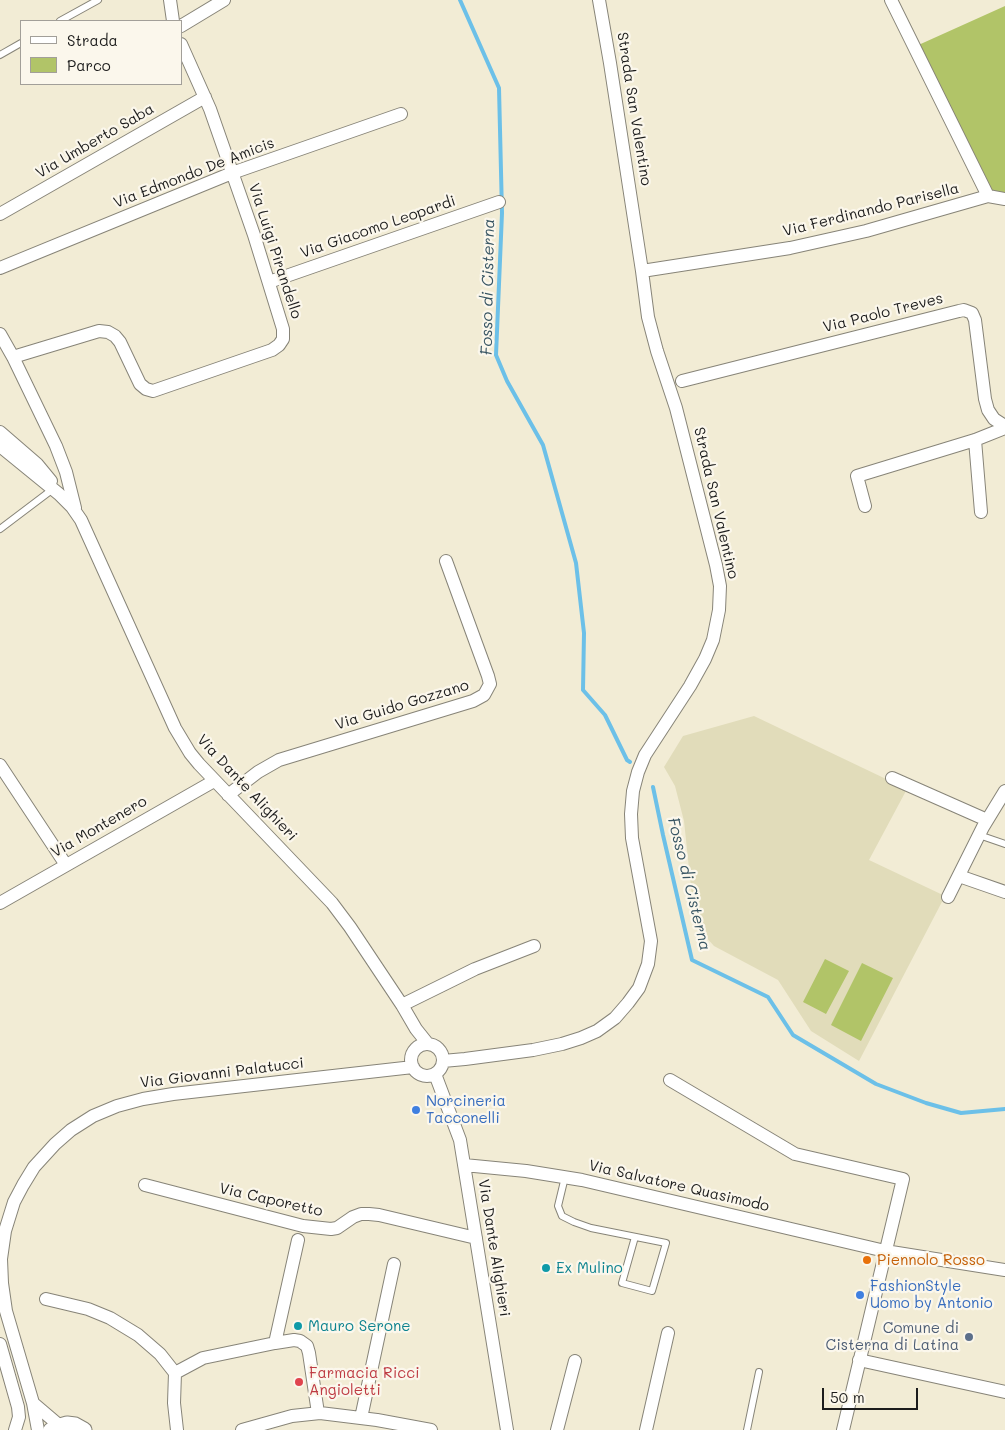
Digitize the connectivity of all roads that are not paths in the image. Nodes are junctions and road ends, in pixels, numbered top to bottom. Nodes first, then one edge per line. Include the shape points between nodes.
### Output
1 (98, 0) edge
2 (170, 0) edge
3 (224, 0) edge
4 (599, 0) edge
5 (891, 0) edge
6 (62, 20) edge
7 (174, 20) edge
8 (182, 25) edge
9 (20, 44) edge
10 (182, 46) edge
11 (0, 55) edge
12 (205, 97) junction
13 (401, 114) dead end
14 (232, 173) junction
15 (988, 196) junction
16 (1005, 199) edge
17 (499, 202) dead end
18 (0, 214) edge
19 (0, 268) edge
20 (642, 271) junction
21 (269, 282) junction
22 (0, 334) edge
23 (13, 357) junction
24 (682, 381) dead end
25 (1005, 427) edge
26 (0, 432) edge
27 (975, 440) junction
28 (0, 446) edge
29 (56, 491) junction
30 (865, 506) dead end
31 (981, 512) dead end
32 (76, 513) junction
33 (0, 529) edge
34 (446, 561) dead end
35 (0, 765) edge
36 (892, 778) dead end
37 (214, 780) junction
38 (1005, 791) edge
39 (228, 795) junction
40 (988, 820) junction
41 (979, 835) junction
42 (1005, 844) edge
43 (66, 865) junction
44 (959, 876) junction
45 (1005, 892) edge
46 (948, 897) dead end
47 (0, 903) edge
48 (534, 946) dead end
49 (402, 1005) junction
50 (428, 1044) junction
51 (443, 1061) junction
52 (413, 1067) junction
53 (435, 1074) junction
54 (670, 1080) dead end
55 (464, 1165) junction
56 (565, 1177) junction
57 (145, 1185) dead end
58 (635, 1237) junction
59 (476, 1238) junction
60 (298, 1240) dead end
61 (885, 1251) junction
62 (394, 1264) dead end
63 (1005, 1270) edge
64 (46, 1299) dead end
65 (668, 1333) dead end
66 (274, 1343) junction
67 (0, 1344) edge
68 (859, 1360) junction
69 (575, 1361) dead end
70 (759, 1372) dead end
71 (175, 1373) junction
72 (1005, 1392) edge
73 (33, 1403) junction
74 (318, 1413) junction
75 (292, 1416) junction
76 (361, 1418) junction
77 (56, 1428) edge
78 (15, 1430) edge
79 (38, 1430) edge
80 (84, 1430) edge
81 (177, 1430) edge
82 (242, 1430) edge
83 (290, 1430) edge
84 (431, 1430) edge
85 (507, 1430) edge
86 (557, 1430) edge
87 (646, 1430) edge
88 (747, 1430) edge
89 (843, 1430) edge

1 - 6 lane
2 - 7 street
3 - 8 street
4 - 20 street, Strada San Valentino
5 - 15 street
9 - 11 lane
10 - 12 street, Via Luigi Pirandello
12 - 14 street, Via Luigi Pirandello
12 - 18 street, Via Umberto Saba
13 - 14 street, Via Edmondo De Amicis
14 - 19 street, Via Edmondo De Amicis
14 - 21 street, Via Luigi Pirandello
15 - 16 street
15 - 20 street, Via Ferdinando Parisella via 866,231 790,248
17 - 21 street, Via Giacomo Leopardi
20 - 51 street, Strada San Valentino via 650,328 676,408 720,592 718,620 705,659 640,765 633,790 632,838 651,941 650,956 644,978 628,1003 615,1018 590,1034 533,1050
21 - 23 street, Via Luigi Pirandello via 284,332 279,345 157,391 146,390 140,384 120,342 108,332 99,331
22 - 23 street
23 - 32 street via 56,446
24 - 25 street, Via Paolo Treves via 959,310 972,313 975,320 988,410
25 - 27 street
26 - 29 street via 46,473
27 - 30 street via 857,476
27 - 31 street
28 - 29 street, Via Dante Alighieri
29 - 32 street, Via Dante Alighieri
29 - 33 lane
32 - 37 street, Via Dante Alighieri via 177,733
34 - 39 street, Via Guido Gozzano via 488,676 490,684 484,695 288,757 258,772
35 - 43 street
36 - 40 street
37 - 39 street, Via Dante Alighieri
37 - 43 street, Via Montenero
38 - 40 street
39 - 49 street, Via Dante Alighieri via 336,908
40 - 41 street
41 - 42 lane
41 - 44 street
43 - 47 street, Via Montenero
44 - 45 street
44 - 46 street
48 - 49 street
49 - 50 street, Via Dante Alighieri
50 - 51 street, Via Dante Alighieri via 440,1051
50 - 52 street via 414,1051
51 - 53 street
52 - 53 street via 425,1076
52 - 73 street, Via Giovanni Palatucci via 154,1096 99,1113 60,1139 34,1167 20,1191 7,1222 1,1259 6,1311
53 - 55 street, Via Dante Alighieri via 460,1140
54 - 61 street via 795,1154 903,1179
55 - 56 street, Via Salvatore Quasimodo
55 - 59 street, Via Dante Alighieri
56 - 58 lane via 558,1206 562,1216 591,1228
56 - 61 street, Via Salvatore Quasimodo
57 - 59 street, Via Caporetto via 312,1228 334,1228 353,1217 369,1214
58 - 58 lane via 666,1243 652,1291 622,1282
59 - 85 street, Via Dante Alighieri
60 - 66 street
61 - 63 street, Via Salvatore Quasimodo
61 - 68 street
62 - 76 street
64 - 71 street via 88,1309 117,1321 155,1350
65 - 87 street
66 - 71 street via 203,1358
66 - 74 street via 294,1340 306,1346
67 - 78 street via 18,1407
68 - 72 street
68 - 89 street
69 - 86 street
70 - 88 lane
71 - 81 street
73 - 77 street
73 - 79 street, Via Giovanni Palatucci
74 - 75 street
74 - 76 street
75 - 82 street
75 - 83 street
76 - 84 street
77 - 80 street via 75,1425

